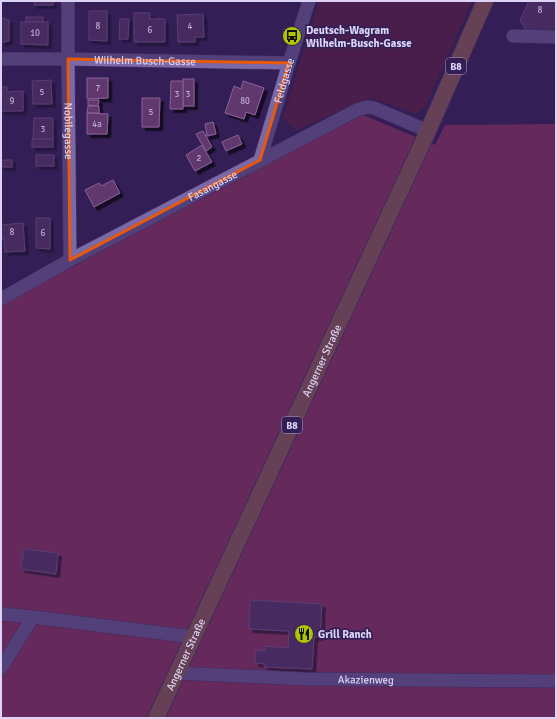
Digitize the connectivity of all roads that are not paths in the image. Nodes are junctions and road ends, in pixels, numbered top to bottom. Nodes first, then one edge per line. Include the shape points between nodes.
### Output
1 (68, 1) edge
2 (310, 1) edge
3 (485, 1) edge
4 (513, 36) dead end
5 (556, 37) edge
6 (1, 59) edge
7 (68, 59) junction
8 (289, 63) junction
9 (428, 131) junction
10 (260, 160) junction
11 (70, 260) junction
12 (1, 299) edge
13 (1, 614) edge
14 (33, 617) junction
15 (194, 637) junction
16 (1, 668) edge
17 (177, 673) junction
18 (556, 682) edge
19 (156, 718) edge

1 - 7 street, Nobilegasse
2 - 8 street, Feldgasse
3 - 9 main road, Angerner Straße / B8
4 - 5 street
6 - 7 street, Wilhelm Busch-Gasse
7 - 8 street, Wilhelm Busch-Gasse
7 - 11 street, Nobilegasse
8 - 10 street, Feldgasse
9 - 10 street, Fasangasse via 367,107
9 - 15 main road, Angerner Straße / B8
10 - 11 street, Fasangasse
11 - 12 street, Fasangasse
13 - 14 street
14 - 15 street
14 - 16 street
15 - 17 main road, Angerner Straße / B8
17 - 18 street, Akazienweg via 305,679
17 - 19 main road, Angerner Straße / B8

